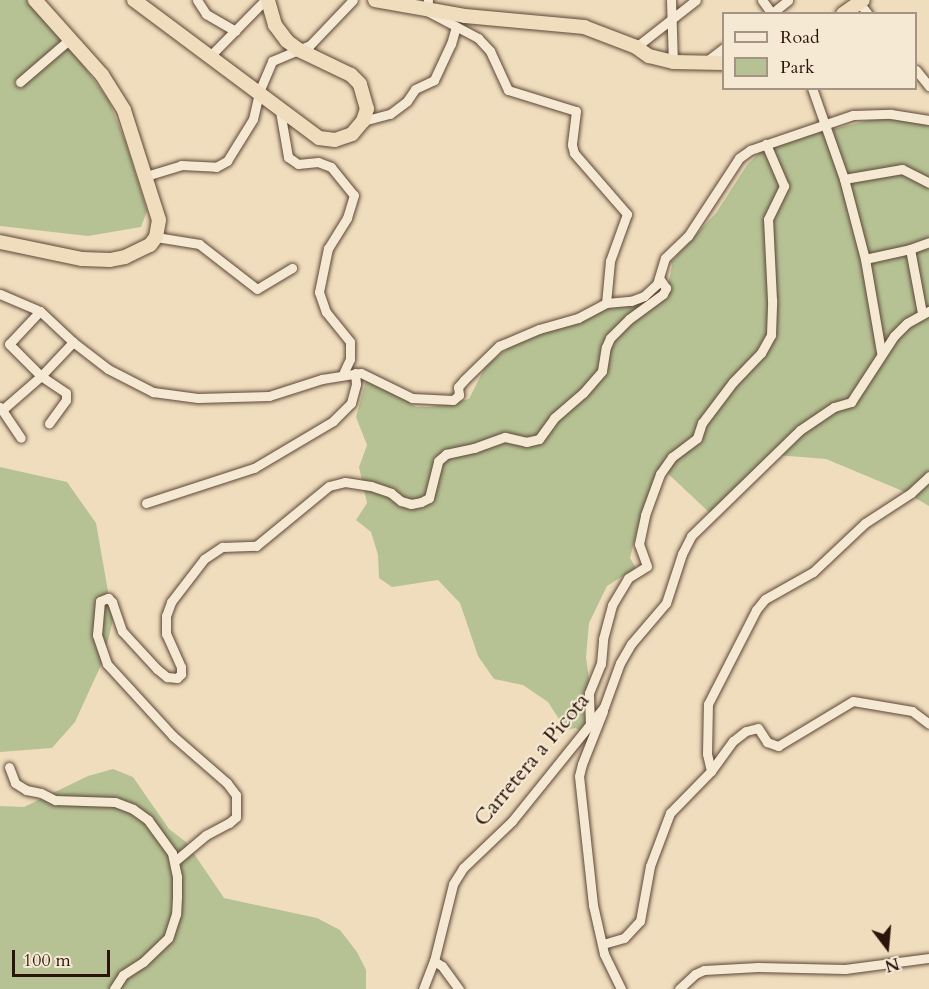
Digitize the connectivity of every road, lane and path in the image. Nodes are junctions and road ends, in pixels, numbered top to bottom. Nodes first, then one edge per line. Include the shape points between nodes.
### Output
1 (35, 0) edge
2 (134, 0) edge
3 (197, 0) edge
4 (266, 0) edge
5 (353, 0) edge
6 (375, 0) edge
7 (671, 0) edge
8 (696, 0) edge
9 (762, 0) edge
10 (788, 0) edge
11 (862, 4) edge
12 (428, 5) edge
13 (771, 12) edge
14 (773, 12) edge
15 (847, 12) edge
16 (672, 18) junction
17 (456, 27) junction
18 (235, 31) junction
19 (70, 39) junction
20 (636, 47) junction
21 (722, 49) edge
22 (299, 51) junction
23 (210, 56) junction
24 (672, 62) junction
25 (704, 63) junction
26 (722, 63) edge
27 (917, 72) edge
28 (20, 82) dead end
29 (929, 86) edge
30 (813, 90) edge
31 (259, 92) junction
32 (280, 111) junction
33 (929, 120) edge
34 (363, 121) junction
35 (824, 125) junction
36 (766, 144) junction
37 (146, 176) junction
38 (844, 180) junction
39 (929, 183) edge
40 (929, 231) edge
41 (156, 237) junction
42 (0, 242) edge
43 (927, 243) edge
44 (910, 249) junction
45 (865, 260) junction
46 (292, 268) dead end
47 (659, 278) junction
48 (0, 294) edge
49 (606, 303) junction
50 (40, 310) junction
51 (926, 312) edge
52 (73, 342) junction
53 (881, 352) junction
54 (355, 373) junction
55 (344, 374) junction
56 (41, 376) junction
57 (1, 408) edge
58 (49, 423) dead end
59 (21, 438) dead end
60 (929, 476) edge
61 (146, 503) dead end
62 (604, 707) junction
63 (929, 724) edge
64 (590, 725) junction
65 (9, 767) dead end
66 (711, 771) junction
67 (175, 861) junction
68 (603, 944) junction
69 (929, 958) edge
70 (434, 961) junction
71 (114, 989) edge
72 (423, 989) edge
73 (459, 989) edge
74 (621, 989) edge
75 (679, 989) edge

1 - 19 highway
2 - 23 highway
3 - 18 street via 206,14
4 - 18 street
4 - 22 highway via 280,33
5 - 22 street via 323,33
6 - 12 highway
7 - 16 street
8 - 16 street
9 - 13 street
10 - 14 street
11 - 15 highway
12 - 17 street
12 - 20 highway via 584,27
16 - 20 street
16 - 24 street
17 - 34 street via 434,80 416,89 390,114
17 - 49 street via 478,38 490,51 508,90 572,108 577,114 574,153 627,214 610,261
18 - 23 street
19 - 28 street
19 - 37 highway via 102,75 124,110
20 - 24 highway via 649,56
21 - 25 street
22 - 31 street via 272,61
22 - 34 highway via 351,75 360,84 366,103
23 - 31 highway
24 - 25 highway
25 - 26 highway
27 - 29 street
30 - 35 street
31 - 32 highway
31 - 37 street via 254,119 227,161 216,167 182,165
32 - 34 highway via 323,140 346,136
32 - 55 street via 291,160 331,167 354,195 347,218 328,248 319,292 326,312 350,342 350,359
33 - 35 street via 872,113
35 - 36 street
35 - 38 street
36 - 47 street via 739,158 702,217 665,258
36 - 64 street via 784,186 768,219 771,335 761,353 702,423 697,438 672,457 660,474 639,544 646,566 628,578 612,604 601,664 589,693
37 - 41 highway via 159,220
38 - 39 street via 902,169
38 - 45 street
40 - 43 street
41 - 42 highway via 139,251 110,260
41 - 46 street via 199,243 257,289
43 - 44 street
44 - 45 street
44 - 51 street
45 - 53 street
47 - 49 street via 644,296 631,302
47 - 67 street via 666,288 663,294 610,338 602,371 554,418 539,439 526,442 505,437 446,454 438,461 429,498 421,502 401,501 379,487 345,482 329,486 256,546 222,547 204,559 171,602 166,616 166,634 181,667 177,678 166,677 157,669 122,631 112,602 108,598 100,601 97,635 107,664 173,736 236,795 236,816 230,824 206,835
48 - 50 street
49 - 54 street via 578,318 499,346 458,387 459,395 453,400 412,398 372,376
50 - 52 street
50 - 56 street via 9,344
51 - 53 street, Carretera a Picota via 907,323
52 - 55 street via 108,369 153,392 198,398 269,396
52 - 56 street
53 - 62 street, Carretera a Picota via 851,402 834,407 800,430 691,536 666,603 631,644
54 - 55 street
54 - 61 street via 351,403 333,422 254,468
56 - 57 street
56 - 58 street via 61,387 67,397
57 - 59 street
60 - 66 street via 911,493 865,523 813,572 765,599 756,610 708,704 707,754
62 - 64 street, Carretera a Picota
62 - 68 street via 579,776 593,905
63 - 66 street via 912,711 853,700 778,746 767,742 758,728 750,729 733,741
64 - 70 street, Carretera a Picota via 512,820 463,868 453,885
65 - 67 street via 15,783 55,800 116,802 133,809 148,820
66 - 68 street via 670,813 650,866 640,921 624,938
67 - 71 street via 176,914 168,938 123,975
68 - 74 street
69 - 75 street via 845,969 758,966 704,970
70 - 72 street, Carretera a Picota
70 - 73 street

